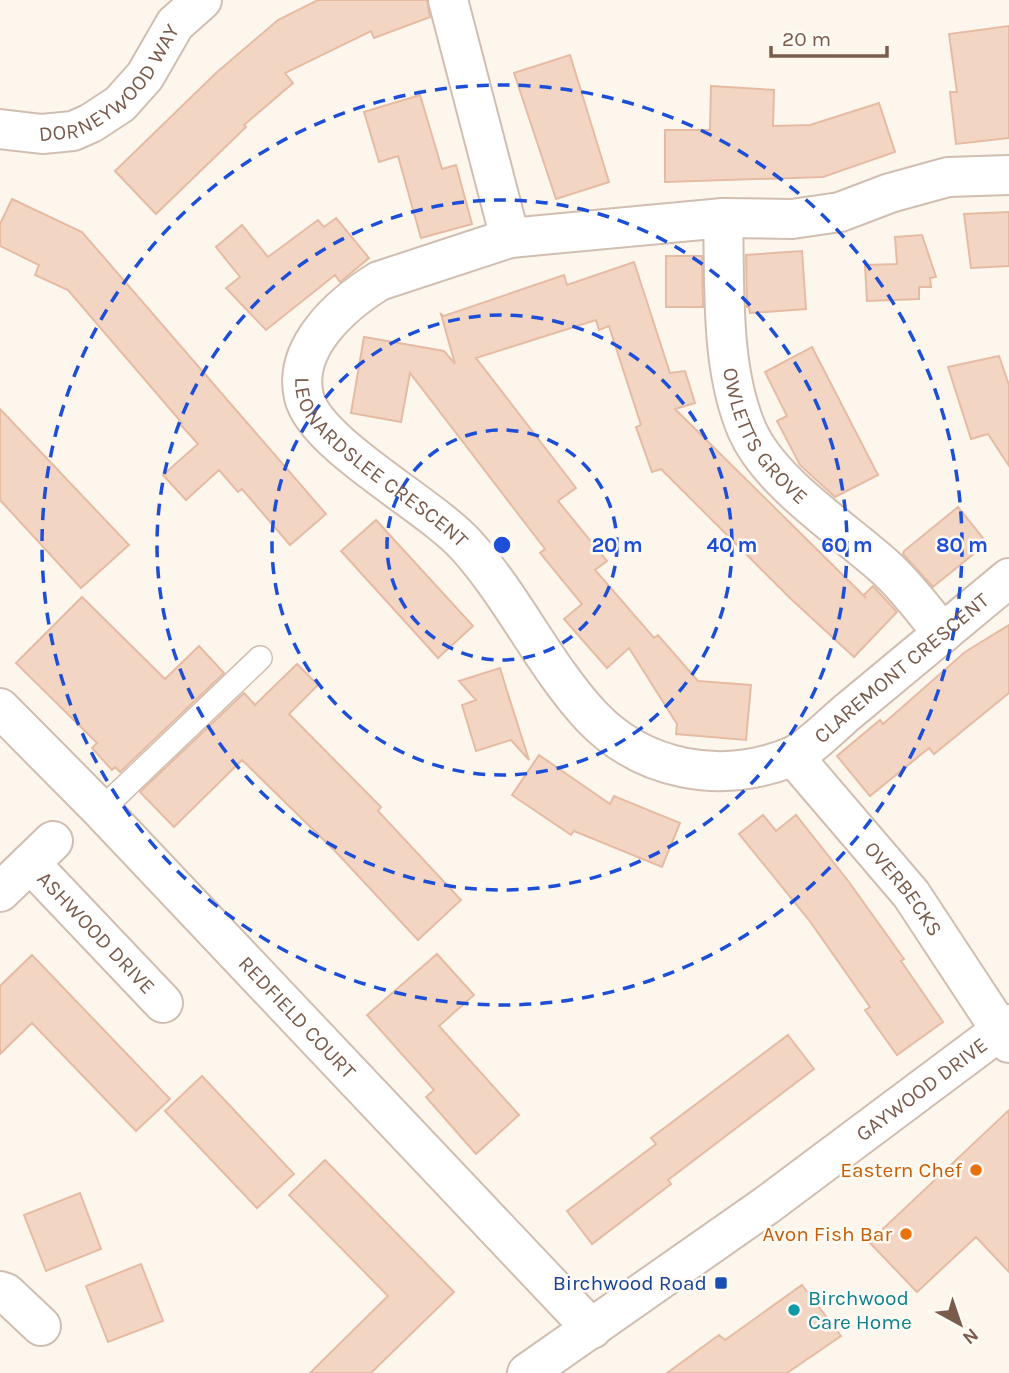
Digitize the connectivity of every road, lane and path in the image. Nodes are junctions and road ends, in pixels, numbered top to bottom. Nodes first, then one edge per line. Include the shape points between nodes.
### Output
1 (202, 0) edge
2 (447, 0) edge
3 (0, 129) edge
4 (1009, 175) edge
5 (723, 218) junction
6 (510, 238) junction
7 (1009, 578) edge
8 (943, 632) junction
9 (260, 658) dead end
10 (0, 708) edge
11 (793, 756) junction
12 (101, 810) junction
13 (0, 892) edge
14 (163, 1003) dead end
15 (1006, 1033) edge
16 (0, 1291) edge
17 (41, 1325) dead end
18 (592, 1329) junction
19 (527, 1373) edge

1 - 3 street, DORNEYWOOD WAY via 175,24 145,76 120,104 91,123 73,131 42,134
2 - 6 street
4 - 5 street, LEONARDSLEE CRESCENT via 948,177 841,212 792,219
5 - 6 street, LEONARDSLEE CRESCENT
5 - 8 street, OWLETTS GROVE via 732,384 748,432 776,474 889,570
6 - 11 street, LEONARDSLEE CRESCENT via 379,281 342,308 321,331 302,377 304,398 317,423 452,529 482,562 556,674 593,718 617,738 671,766 695,771 738,771
7 - 8 street, CLAREMONT CRESCENT
8 - 11 street, CLAREMONT CRESCENT
9 - 12 lane
10 - 12 street, REDFIELD COURT
11 - 15 street, OVERBECKS via 911,894
12 - 18 street, REDFIELD COURT
13 - 14 street, ASHWOOD DRIVE via 42,852
15 - 18 street, GAYWOOD DRIVE
16 - 17 street
18 - 19 street, GAYWOOD DRIVE

